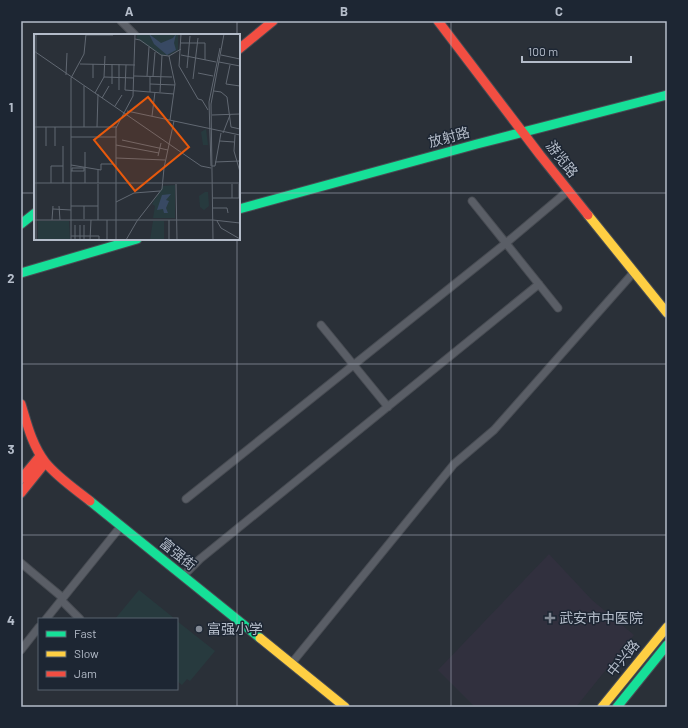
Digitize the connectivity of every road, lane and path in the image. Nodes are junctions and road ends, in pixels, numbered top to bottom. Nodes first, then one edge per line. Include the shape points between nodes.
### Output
1 (121, 21) edge
2 (274, 21) edge
3 (438, 21) edge
4 (134, 34) edge
5 (240, 47) edge
6 (667, 95) edge
7 (523, 132) junction
8 (569, 190) junction
9 (472, 201) dead end
10 (240, 209) edge
11 (34, 214) edge
12 (21, 224) edge
13 (134, 240) edge
14 (506, 243) junction
15 (634, 272) junction
16 (21, 273) edge
17 (539, 284) junction
18 (558, 308) dead end
19 (667, 313) edge
20 (321, 325) dead end
21 (354, 365) junction
22 (21, 404) edge
23 (388, 407) junction
24 (42, 460) junction
25 (21, 479) edge
26 (21, 493) edge
27 (186, 499) dead end
28 (121, 526) junction
29 (21, 563) edge
30 (183, 576) junction
31 (62, 599) junction
32 (47, 618) edge
33 (79, 618) edge
34 (667, 626) edge
35 (38, 628) edge
36 (667, 645) edge
37 (21, 650) edge
38 (291, 664) junction
39 (345, 707) edge
40 (602, 707) edge
41 (617, 707) edge

1 - 4 street
2 - 5 street
3 - 7 street, 游览路
6 - 7 street, 放射路
7 - 8 street, 游览路
7 - 10 street, 放射路
8 - 14 street
8 - 15 street, 游览路
9 - 14 street
11 - 12 street
13 - 16 street
14 - 17 street
14 - 21 street
15 - 19 street, 游览路
15 - 38 street via 494,430 454,464
17 - 18 street
17 - 23 street
20 - 21 street
21 - 23 street
21 - 27 street
22 - 24 street, 富强街 via 34,445
23 - 30 street via 200,559
24 - 25 street
24 - 26 street
24 - 28 street, 富强街
28 - 30 street, 富强街
28 - 31 street
29 - 31 street
30 - 38 street, 富强街
31 - 32 street
31 - 33 street
34 - 40 street, 中兴路
35 - 37 street
36 - 41 street, 中兴路
38 - 39 street, 富强街

